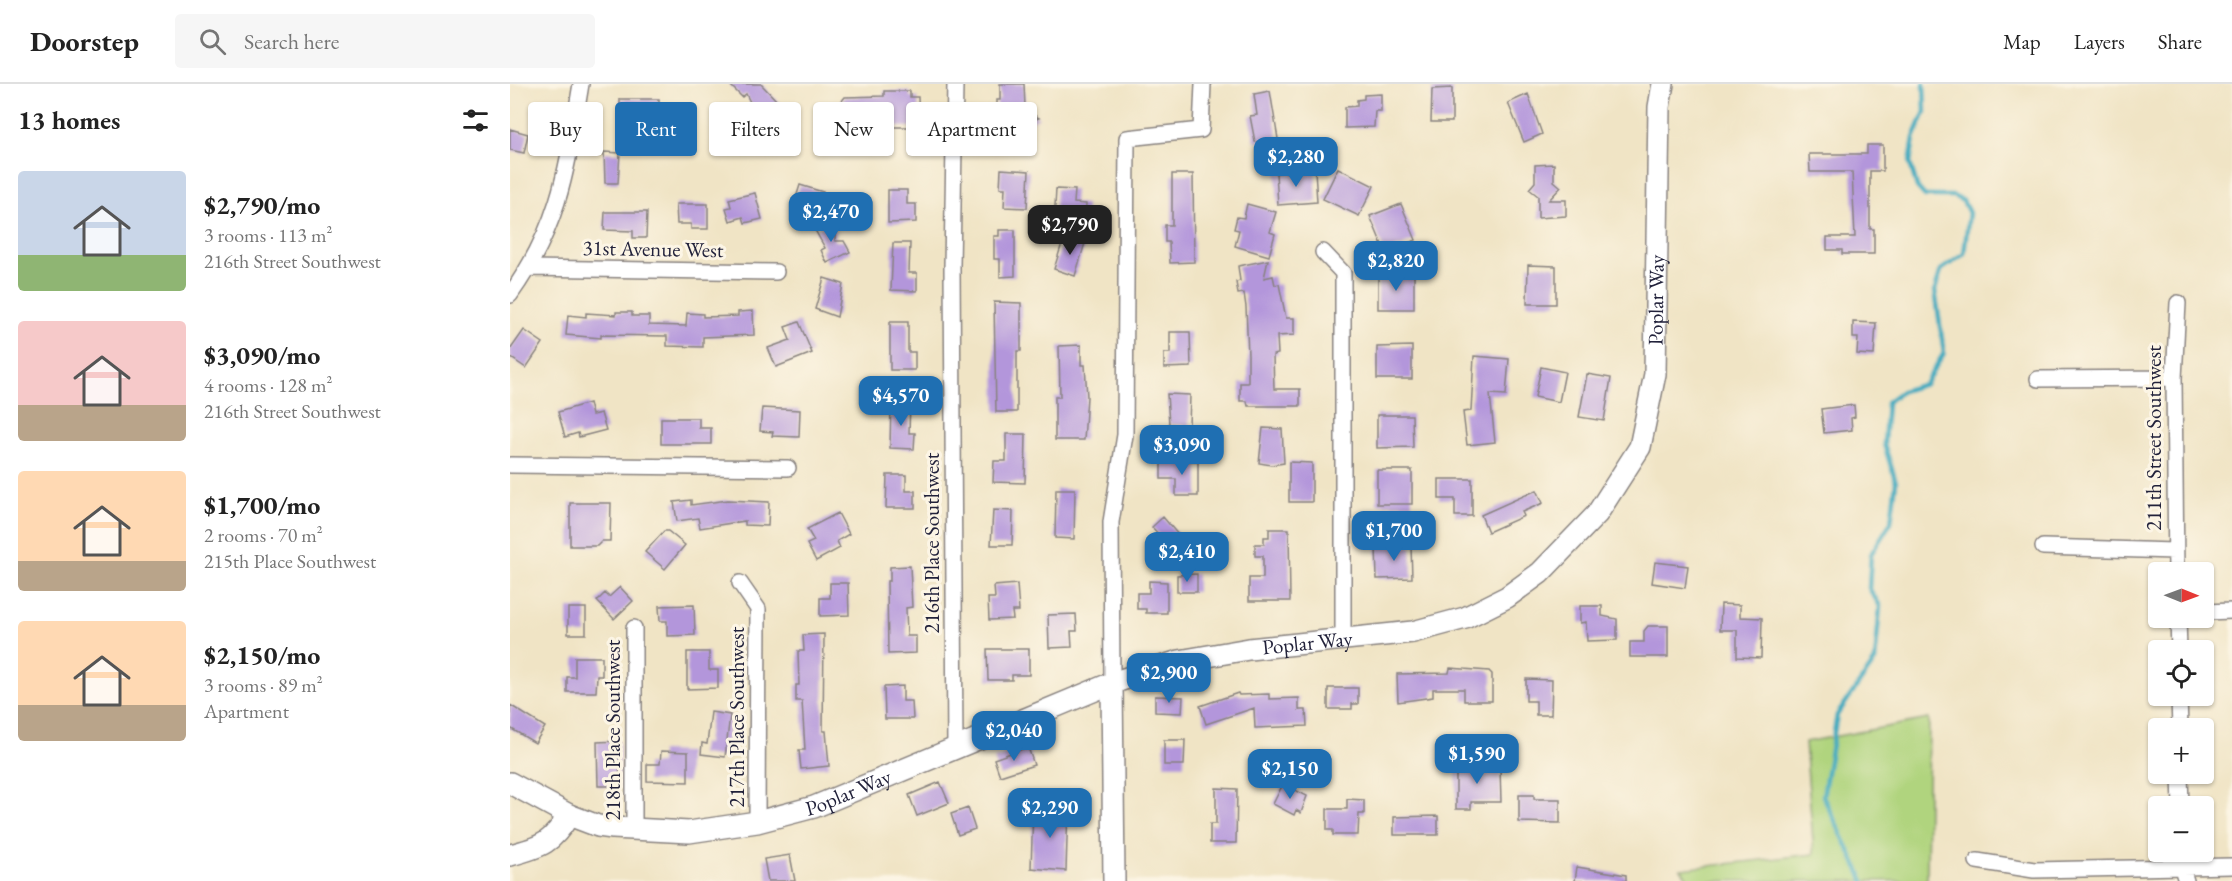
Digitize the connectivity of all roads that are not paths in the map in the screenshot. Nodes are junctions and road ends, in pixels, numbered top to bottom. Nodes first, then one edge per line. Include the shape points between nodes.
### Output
1 (581, 84) edge
2 (954, 84) edge
3 (1203, 84) edge
4 (1664, 84) edge
5 (1323, 252) dead end
6 (529, 268) junction
7 (776, 272) dead end
8 (510, 295) edge
9 (2178, 303) dead end
10 (2174, 378) junction
11 (2038, 379) dead end
12 (510, 465) edge
13 (788, 468) dead end
14 (2043, 548) dead end
15 (2174, 551) junction
16 (2175, 562) edge
17 (740, 583) dead end
18 (2214, 612) edge
19 (2232, 612) edge
20 (634, 628) dead end
21 (1343, 640) junction
22 (1112, 683) junction
23 (955, 750) junction
24 (510, 783) edge
25 (569, 815) junction
26 (757, 822) junction
27 (634, 831) junction
28 (510, 855) edge
29 (1977, 861) dead end
30 (2153, 862) edge
31 (2182, 862) edge
32 (2203, 862) edge
33 (2232, 866) edge
34 (2034, 875) edge
35 (1114, 881) edge
36 (2187, 881) edge

1 - 6 street via 557,208
2 - 23 street, 216th Place Southwest
3 - 22 street via 1201,130 1126,138 1125,435 1110,522
4 - 21 main road, Poplar Way via 1659,107 1655,374 1640,447 1597,514 1540,573 1507,597 1440,626
5 - 21 street via 1343,273
6 - 7 street, 31st Avenue West
6 - 8 street
9 - 10 street, 211th Street Southwest
10 - 11 street
10 - 15 street, 211th Street Southwest
12 - 13 street
14 - 15 street
15 - 16 street, 211th Street Southwest
17 - 26 street, 217th Place Southwest via 758,609
18 - 19 street
20 - 27 street, 218th Place Southwest
21 - 22 main road, Poplar Way via 1221,652
22 - 23 main road, Poplar Way
22 - 35 main road
23 - 26 main road, Poplar Way via 814,807
24 - 25 main road, Poplar Way
25 - 27 main road, Poplar Way via 598,826
25 - 28 main road via 558,833 541,847
26 - 27 main road, Poplar Way via 689,832
29 - 34 street
30 - 34 street
31 - 36 street
32 - 33 street

